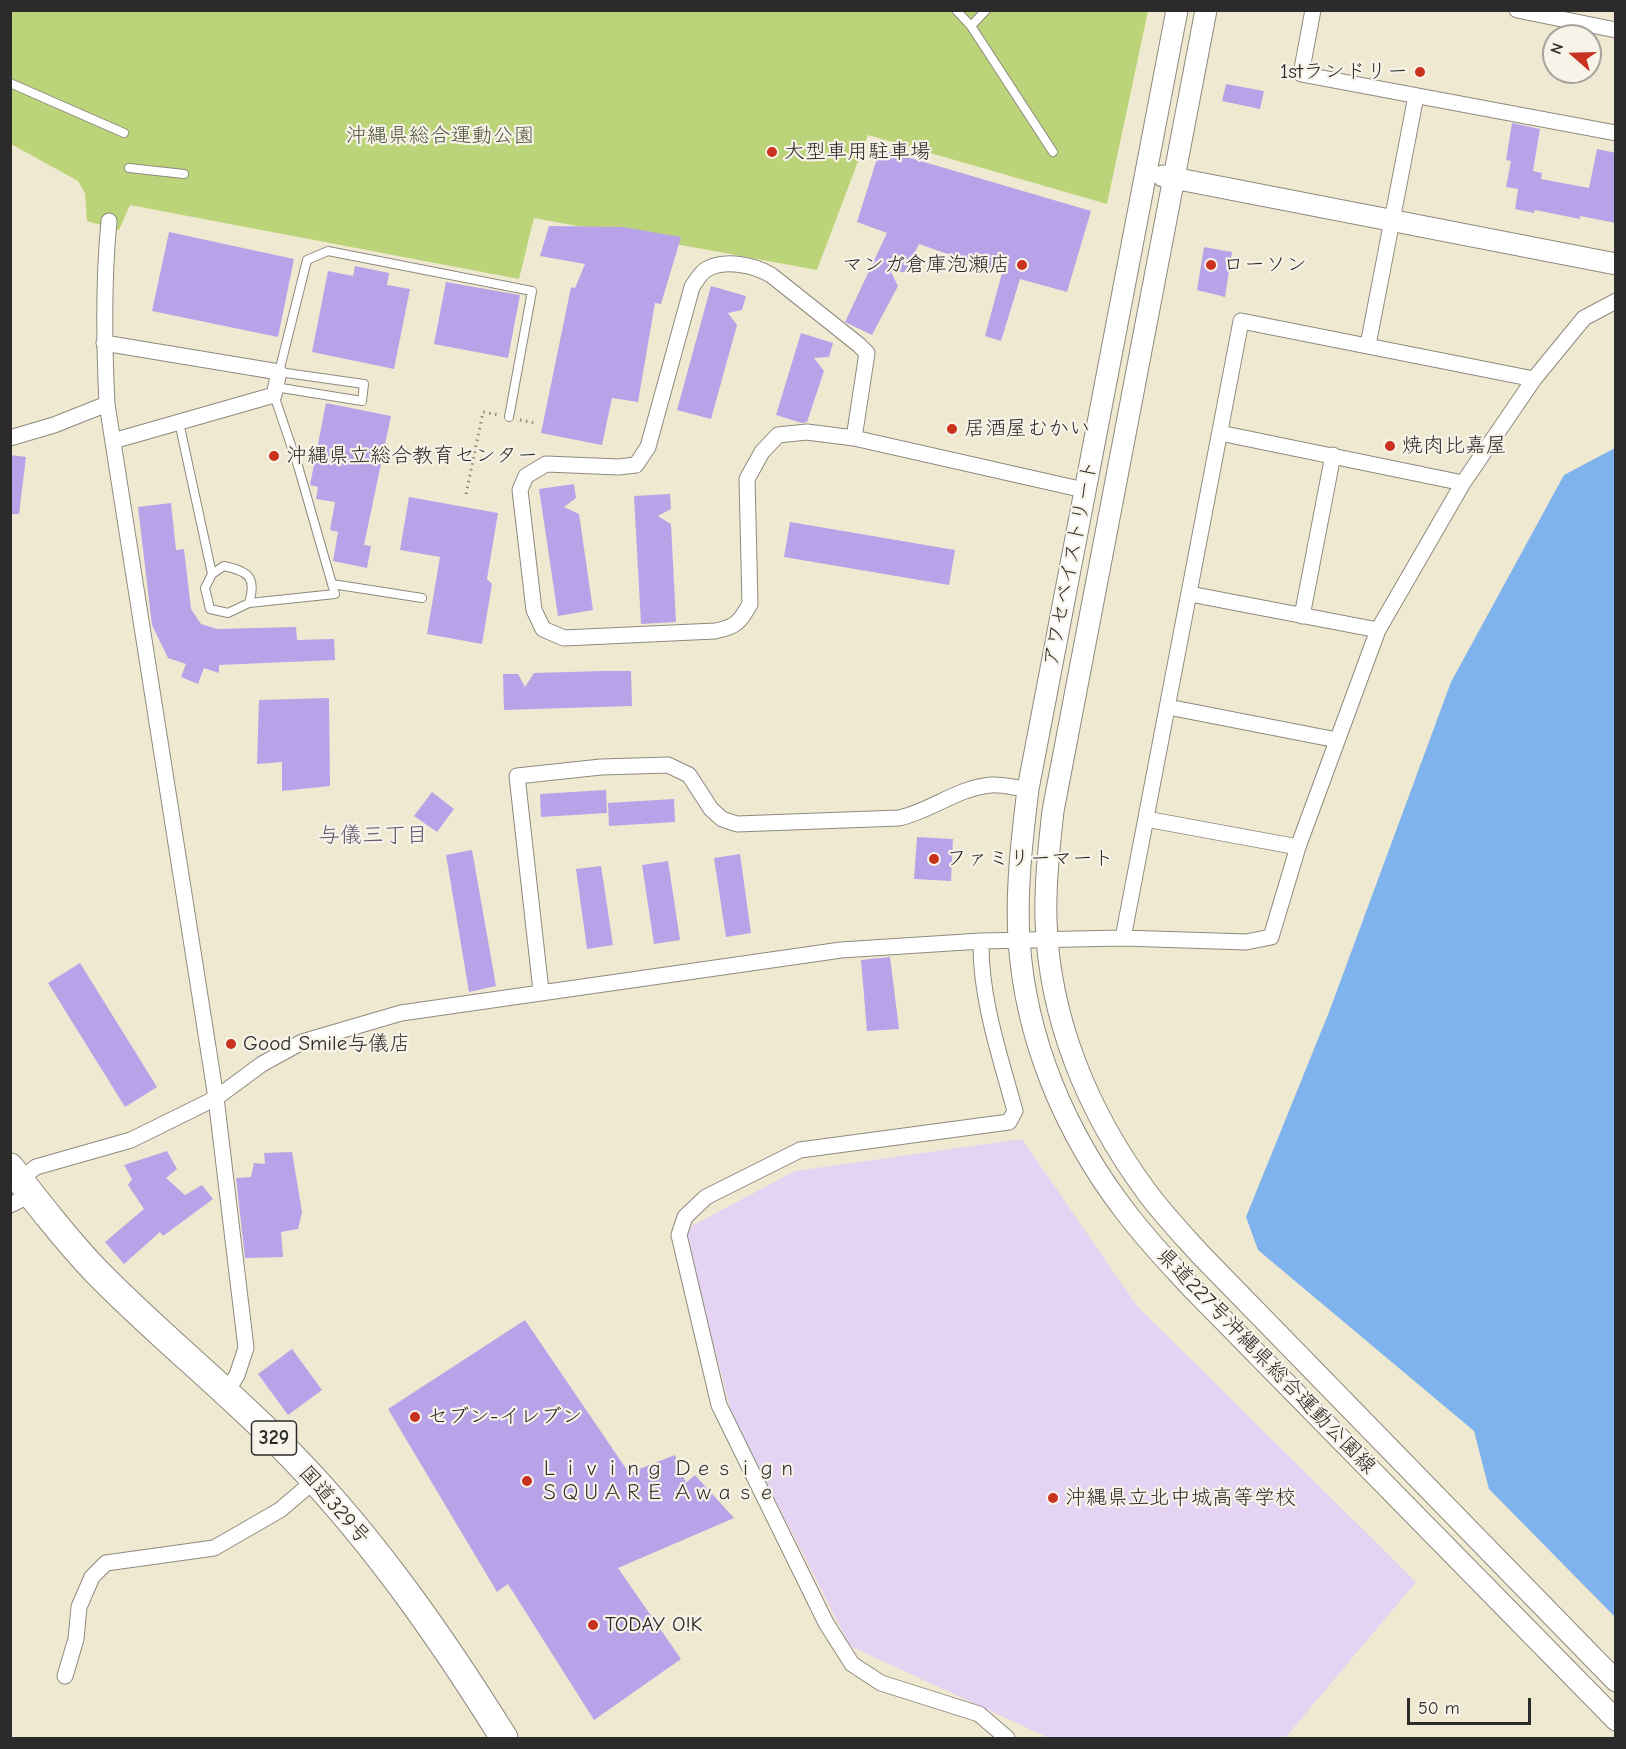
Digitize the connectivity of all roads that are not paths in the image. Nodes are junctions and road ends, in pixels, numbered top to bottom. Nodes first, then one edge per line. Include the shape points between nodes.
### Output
1 (956, 10) edge
2 (986, 10) edge
3 (1177, 10) edge
4 (1206, 10) edge
5 (1313, 10) edge
6 (1526, 11) edge
7 (970, 26) junction
8 (1616, 30) edge
9 (10, 83) edge
10 (1416, 96) junction
11 (124, 133) dead end
12 (1616, 133) edge
13 (1053, 152) dead end
14 (129, 168) dead end
15 (1147, 173) junction
16 (184, 174) dead end
17 (1174, 178) junction
18 (1392, 220) junction
19 (109, 221) dead end
20 (1616, 264) edge
21 (1616, 302) edge
22 (104, 343) junction
23 (1368, 345) junction
24 (1534, 379) junction
25 (276, 385) junction
26 (107, 404) junction
27 (508, 417) road end
28 (179, 422) junction
29 (1220, 433) junction
30 (10, 438) edge
31 (854, 438) junction
32 (113, 441) junction
33 (1333, 455) junction
34 (1463, 483) junction
35 (1084, 490) junction
36 (212, 574) junction
37 (332, 584) junction
38 (1190, 594) junction
39 (422, 598) dead end
40 (249, 603) junction
41 (1302, 616) junction
42 (1378, 630) junction
43 (1168, 707) junction
44 (1337, 740) junction
45 (1028, 789) junction
46 (1146, 819) junction
47 (1298, 848) junction
48 (1123, 938) junction
49 (1019, 940) junction
50 (1047, 940) junction
51 (981, 941) junction
52 (541, 991) junction
53 (216, 1098) junction
54 (18, 1187) edge
55 (226, 1393) junction
56 (314, 1481) junction
57 (64, 1676) dead end
58 (1616, 1681) edge
59 (1616, 1720) edge
60 (504, 1738) edge
61 (1007, 1738) edge

1 - 7 lane
2 - 7 lane
3 - 15 main road, アワセベイストリート
4 - 17 main road, アワセベイストリート
5 - 10 street via 1301,74
6 - 8 street
7 - 13 lane
9 - 11 lane
10 - 12 street
10 - 18 street
14 - 16 lane
15 - 17 main road
15 - 35 main road, アワセベイストリート
17 - 18 main road
17 - 50 main road, アワセベイストリート via 1053,811
18 - 20 main road
18 - 23 street
19 - 22 street via 104,268
21 - 24 street via 1584,318
22 - 25 street
22 - 26 street
23 - 24 street
23 - 29 street via 1241,321
24 - 34 street
25 - 25 lane via 364,384 362,401
25 - 27 lane via 307,260 328,251 532,291
25 - 28 street
25 - 37 lane
26 - 30 street
26 - 32 street
28 - 32 street
28 - 36 lane
29 - 33 street
29 - 38 street
31 - 31 street via 867,353 759,268 725,263 706,269 692,287 648,447 636,465 546,464 526,476 520,490 534,610 543,629 564,638 731,628 750,604 747,479 762,452 778,435 807,432
31 - 35 street
32 - 53 street
33 - 34 street
33 - 41 street
34 - 42 street
35 - 45 main road, アワセベイストリート
36 - 40 lane via 224,566 241,569 250,578 253,590
36 - 40 lane via 205,588 210,609 228,613
37 - 39 lane
37 - 40 lane via 335,594
38 - 41 street
38 - 43 street
41 - 42 street
42 - 44 street
43 - 44 street
43 - 46 street
44 - 47 street
45 - 49 main road, アワセベイストリート via 1021,848
45 - 52 street via 991,785 951,796 899,818 737,824 722,819 711,809 689,775 668,765 517,776
46 - 47 street
46 - 48 street
47 - 48 street via 1270,937 1246,942
48 - 50 street
49 - 50 street
49 - 51 street
49 - 59 main road, 県道227号沖縄県総合運動公園線 via 1028,1008 1049,1075 1073,1131 1124,1210 1191,1287
50 - 58 main road, 県道227号沖縄県総合運動公園線 via 1055,998 1081,1079 1110,1137 1146,1192 1200,1254
51 - 52 street via 841,950
51 - 61 street via 991,1021 1015,1111 1009,1122 800,1150 706,1197 685,1217 679,1235 719,1405 826,1623 852,1664 881,1683 979,1714
52 - 53 street via 401,1013 302,1042 262,1064
53 - 54 street via 131,1140 36,1167
53 - 55 street via 246,1348
54 - 55 highway, 国道329号 / 329 via 94,1268
55 - 56 highway, 国道329号 / 329
56 - 57 street via 280,1510 214,1548 106,1563 92,1577 79,1606 76,1639
56 - 60 highway, 国道329号 / 329 via 419,1608

